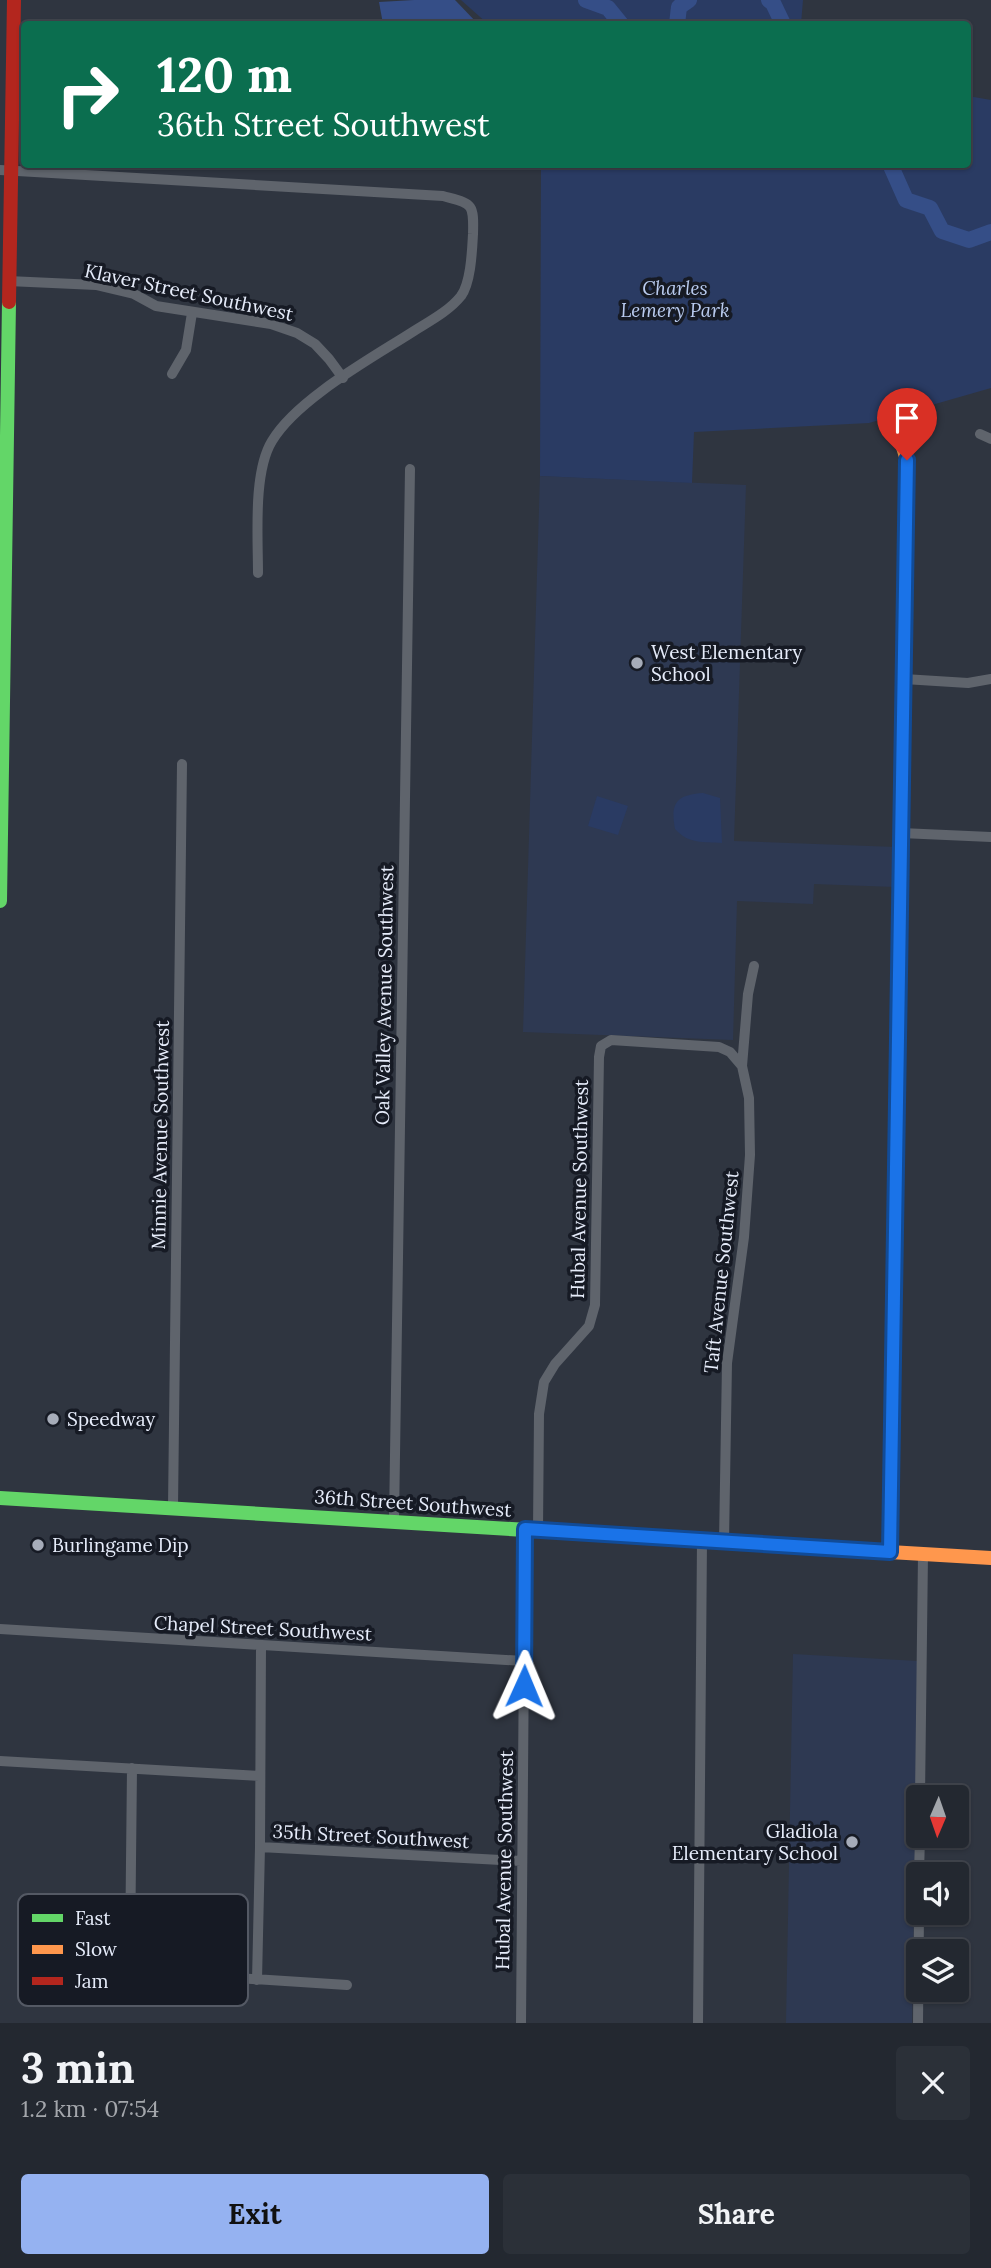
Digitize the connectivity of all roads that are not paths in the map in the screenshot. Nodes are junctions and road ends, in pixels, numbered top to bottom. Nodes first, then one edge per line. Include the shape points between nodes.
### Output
1 (13, 0) edge
2 (19, 36) edge
3 (6, 170) edge
4 (8, 281) junction
5 (4, 300) edge
6 (192, 313) junction
7 (172, 374) dead end
8 (343, 378) junction
9 (4, 434) edge
10 (980, 434) dead end
11 (991, 439) edge
12 (901, 441) dead end
13 (410, 469) dead end
14 (2, 568) edge
15 (258, 573) dead end
16 (904, 679) junction
17 (991, 680) edge
18 (183, 764) dead end
19 (901, 833) junction
20 (991, 837) edge
21 (0, 870) edge
22 (0, 901) edge
23 (754, 966) dead end
24 (742, 1066) junction
25 (0, 1498) edge
26 (173, 1507) junction
27 (394, 1521) junction
28 (531, 1530) junction
29 (702, 1540) junction
30 (724, 1542) junction
31 (890, 1552) junction
32 (923, 1554) junction
33 (991, 1558) edge
34 (0, 1629) edge
35 (261, 1645) junction
36 (524, 1661) junction
37 (0, 1761) edge
38 (132, 1768) junction
39 (260, 1776) junction
40 (920, 1785) edge
41 (260, 1847) junction
42 (521, 1861) junction
43 (131, 1894) edge
44 (919, 1925) edge
45 (248, 1979) edge
46 (257, 1980) junction
47 (347, 1985) dead end
48 (521, 2023) edge
49 (698, 2023) edge
50 (918, 2023) edge

1 - 2 street
2 - 3 street
3 - 4 street
3 - 8 street via 443,195 467,203 473,212 472,261 462,294 445,311
4 - 5 street
4 - 6 street, Klaver Street Southwest via 96,285
5 - 9 street
6 - 7 street via 186,350
6 - 8 street, Klaver Street Southwest via 271,324 297,333 315,344
8 - 15 street via 297,411 270,443 260,481
9 - 14 street
10 - 11 street
12 - 16 street via 907,460
13 - 27 street, Oak Valley Avenue Southwest
14 - 21 street
16 - 17 street
16 - 19 street
18 - 26 street, Minnie Avenue Southwest
19 - 20 street
19 - 31 street
21 - 22 street
23 - 24 street, Taft Avenue Southwest
24 - 28 street, Hubal Avenue Southwest via 719,1047 611,1040 601,1046 595,1305 589,1326 544,1382
24 - 30 street, Taft Avenue Southwest via 749,1098 749,1166 727,1363
25 - 26 street, 36th Street Southwest
26 - 27 street, 36th Street Southwest
27 - 28 street, 36th Street Southwest
28 - 29 street, 36th Street Southwest
28 - 36 street, Hubal Avenue Southwest
29 - 30 street, 36th Street Southwest
29 - 49 street
30 - 31 street, 36th Street Southwest
31 - 32 street, 36th Street Southwest
32 - 33 street, 36th Street Southwest
32 - 40 street
34 - 35 street, Chapel Street Southwest
35 - 36 street, Chapel Street Southwest
35 - 39 street
36 - 42 street, Hubal Avenue Southwest
37 - 38 street
38 - 39 street
38 - 43 street
39 - 41 street
41 - 42 street, 35th Street Southwest
41 - 46 street
42 - 48 street, Hubal Avenue Southwest
44 - 50 street
45 - 46 street
46 - 47 street

